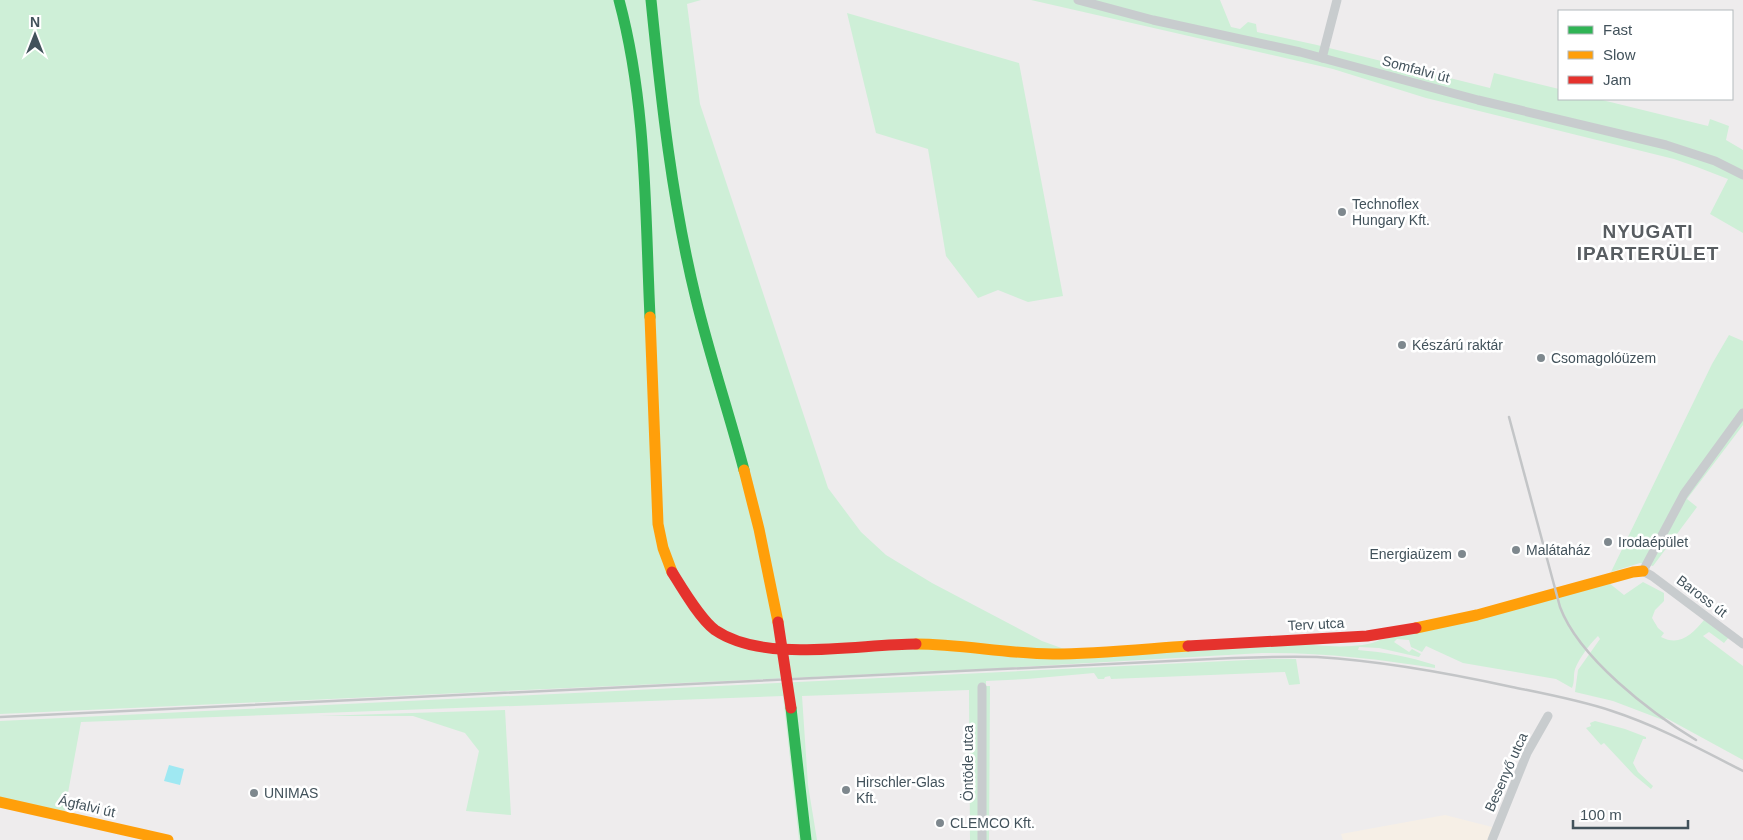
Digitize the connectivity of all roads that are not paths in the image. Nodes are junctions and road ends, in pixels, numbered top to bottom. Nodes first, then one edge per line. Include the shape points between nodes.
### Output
1 (619, 0) edge
2 (651, 0) edge
3 (1078, 0) edge
4 (1337, 0) edge
5 (1322, 58) junction
6 (1743, 175) edge
7 (1743, 413) edge
8 (1644, 571) junction
9 (1743, 644) edge
10 (982, 687) dead end
11 (1548, 716) dead end
12 (0, 802) edge
13 (153, 838) edge
14 (168, 840) edge
15 (806, 840) edge
16 (982, 840) edge
17 (1492, 840) edge

1 - 8 street, Terv utca via 628,28 644,172 658,524 670,569 689,600 714,629 736,641 795,650 944,644 1054,654 1326,640 1407,630 1469,617
2 - 15 street, bridge via 667,144 684,244 696,299 745,473 778,622
3 - 5 street, Somfalvi út
4 - 5 street
5 - 6 street, Somfalvi út via 1666,145 1715,161
7 - 8 street via 1681,499
8 - 9 street, Baross út
10 - 16 street, Öntöde utca
11 - 17 street, Besenyő utca via 1527,753
12 - 13 street, Ágfalvi út
13 - 14 street, Ágfalvi út

